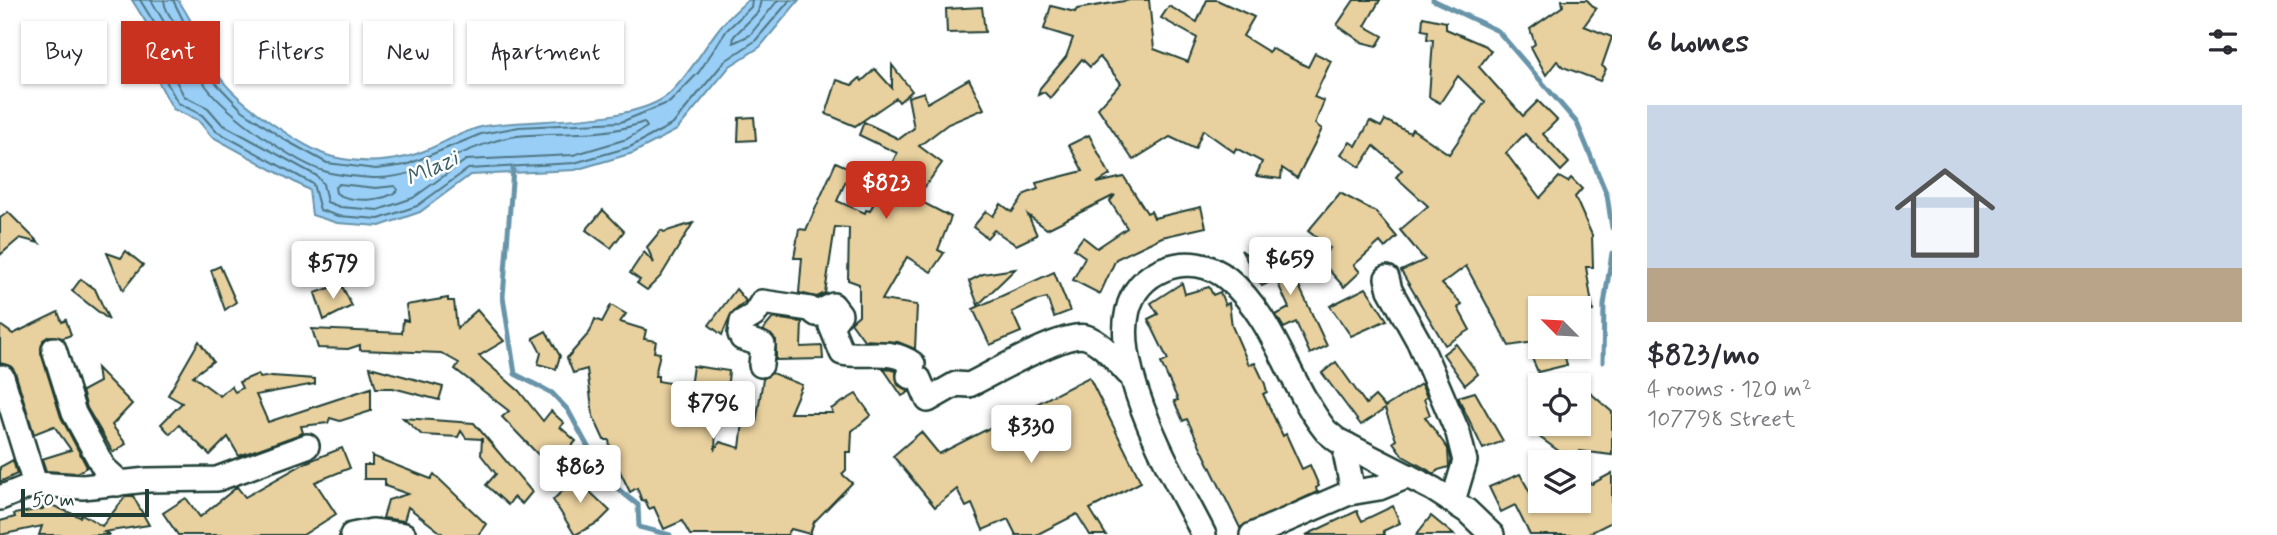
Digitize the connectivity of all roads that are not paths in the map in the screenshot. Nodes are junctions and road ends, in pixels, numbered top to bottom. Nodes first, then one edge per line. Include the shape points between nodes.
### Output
1 (1387, 278) dead end
2 (54, 349) dead end
3 (761, 365) dead end
4 (1128, 373) junction
5 (2, 377) dead end
6 (1347, 445) junction
7 (307, 446) dead end
8 (1408, 476) junction
9 (35, 484) junction
10 (117, 484) junction
11 (1353, 492) junction
12 (0, 498) edge
13 (1453, 501) junction
14 (352, 535) edge
15 (404, 535) edge
16 (1204, 535) edge
17 (1252, 535) edge
18 (1492, 535) edge

1 - 13 street via 1458,433 1465,461
2 - 10 street via 74,413
3 - 4 street via 762,345 740,334 742,321 754,315 762,302 816,313 832,305 840,314 831,326 842,352 901,355 913,364 909,376 919,379 928,400 957,384 970,385 1081,336 1095,341
4 - 6 street via 1128,309 1134,292 1146,278 1166,268 1211,268 1251,303 1318,421
4 - 16 street
5 - 9 street
6 - 8 street
6 - 11 street
7 - 10 street via 217,479
8 - 11 street
8 - 13 street
9 - 10 street
9 - 12 street
11 - 17 street
13 - 18 street
14 - 15 street via 372,531

